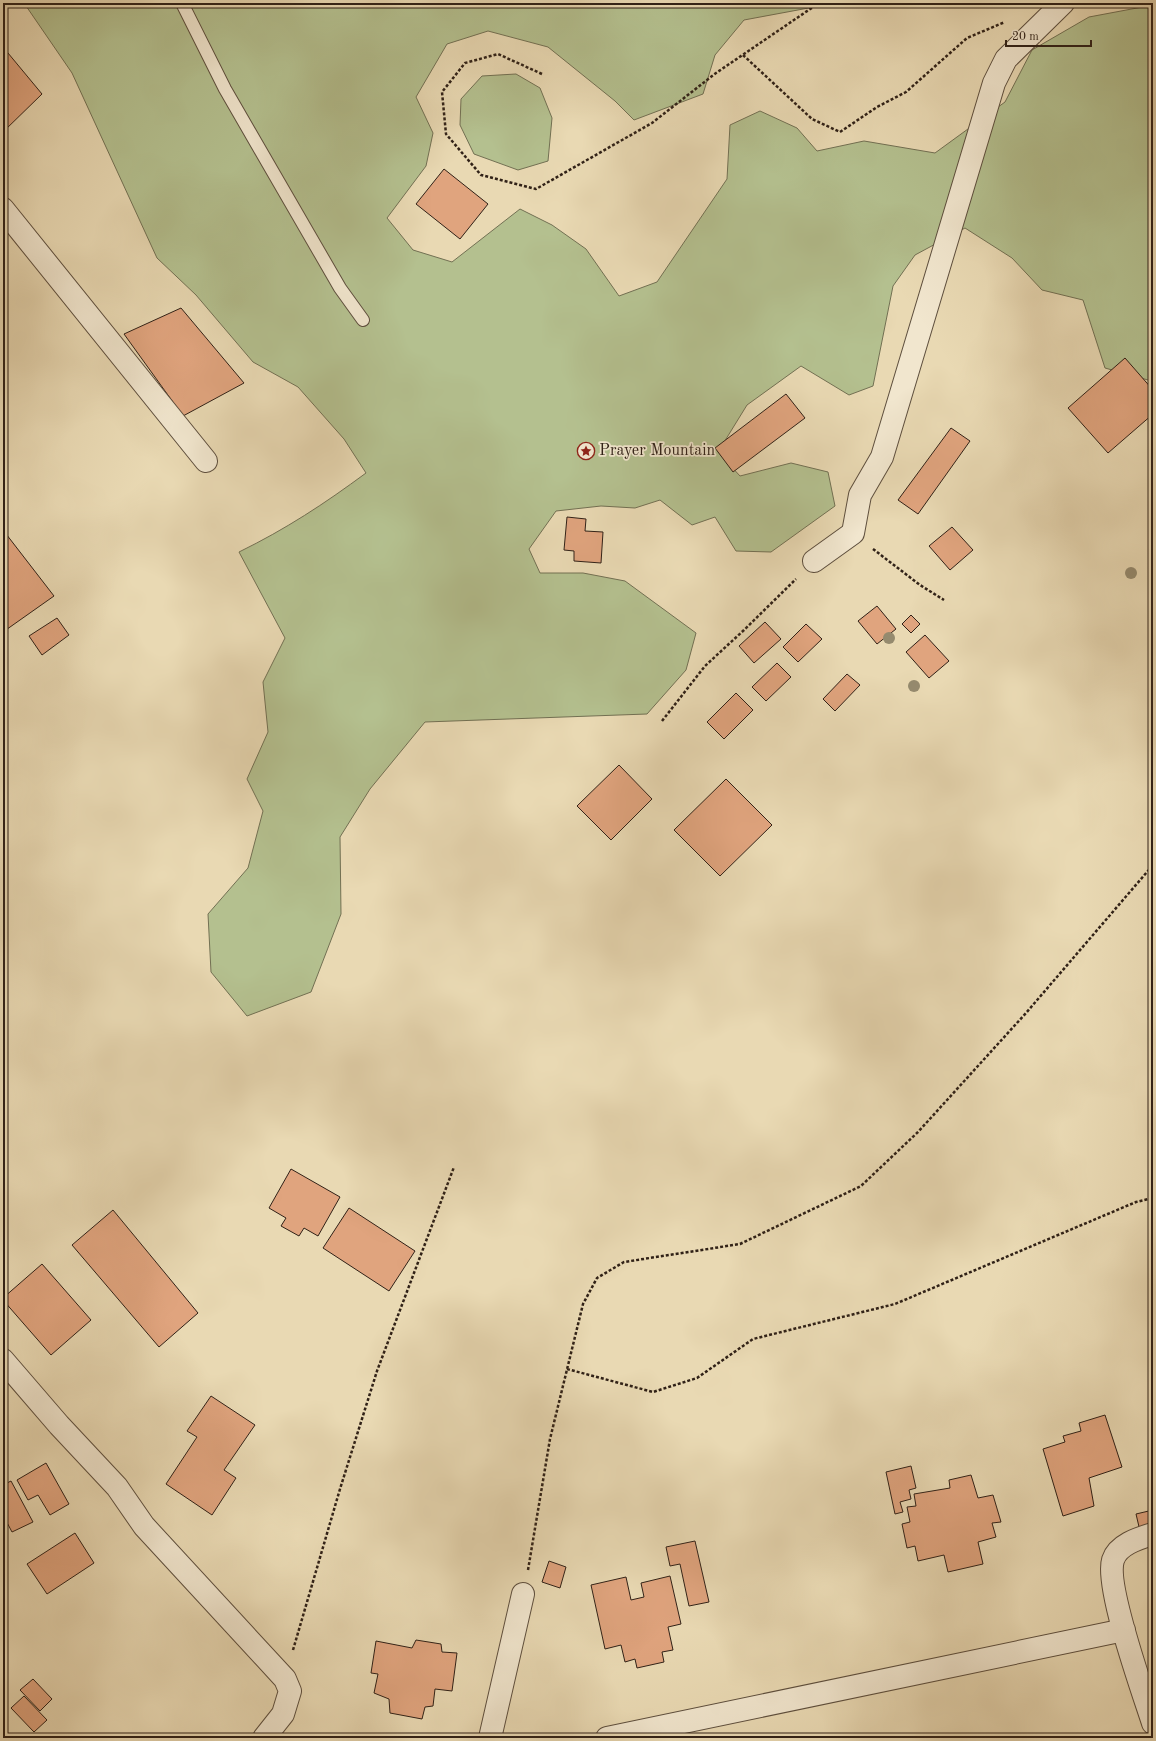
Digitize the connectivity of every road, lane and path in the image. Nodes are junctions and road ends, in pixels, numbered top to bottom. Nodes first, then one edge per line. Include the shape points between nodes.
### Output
1 (182, 3) edge
2 (819, 3) edge
3 (1063, 3) edge
4 (1010, 20) dead end
5 (743, 55) junction
6 (542, 74) dead end
7 (3, 209) edge
8 (363, 320) dead end
9 (206, 461) dead end
10 (853, 533) junction
11 (814, 561) joint
12 (944, 600) dead end
13 (662, 721) dead end
14 (1153, 865) edge
15 (454, 1167) dead end
16 (1153, 1198) edge
17 (3, 1360) edge
18 (567, 1369) junction
19 (1153, 1534) edge
20 (523, 1594) joint
21 (1124, 1630) junction
22 (285, 1679) junction
23 (1153, 1723) edge
24 (264, 1738) edge
25 (490, 1738) edge
26 (607, 1738) edge

1 - 8 lane via 225,89 340,288
2 - 5 path
3 - 10 street via 1006,59 994,83 882,457 860,495
4 - 5 path via 967,38 906,92 877,107 840,132 812,119
5 - 6 path via 652,123 536,189 481,175 446,134 442,92 465,63 498,54
7 - 9 street
10 - 11 street
10 - 12 path via 920,585
11 - 13 path via 705,666
14 - 18 path via 1026,1013 918,1132 861,1186 740,1244 624,1262 597,1278 583,1304
15 - 22 path via 377,1371
16 - 18 path via 1136,1202 895,1304 753,1339 697,1378 653,1392
17 - 22 street via 117,1487 144,1526
18 - 20 path via 550,1439
19 - 21 street via 1130,1543 1113,1559 1111,1574
20 - 25 street
21 - 23 street
21 - 26 street
22 - 24 street via 290,1691 283,1714

